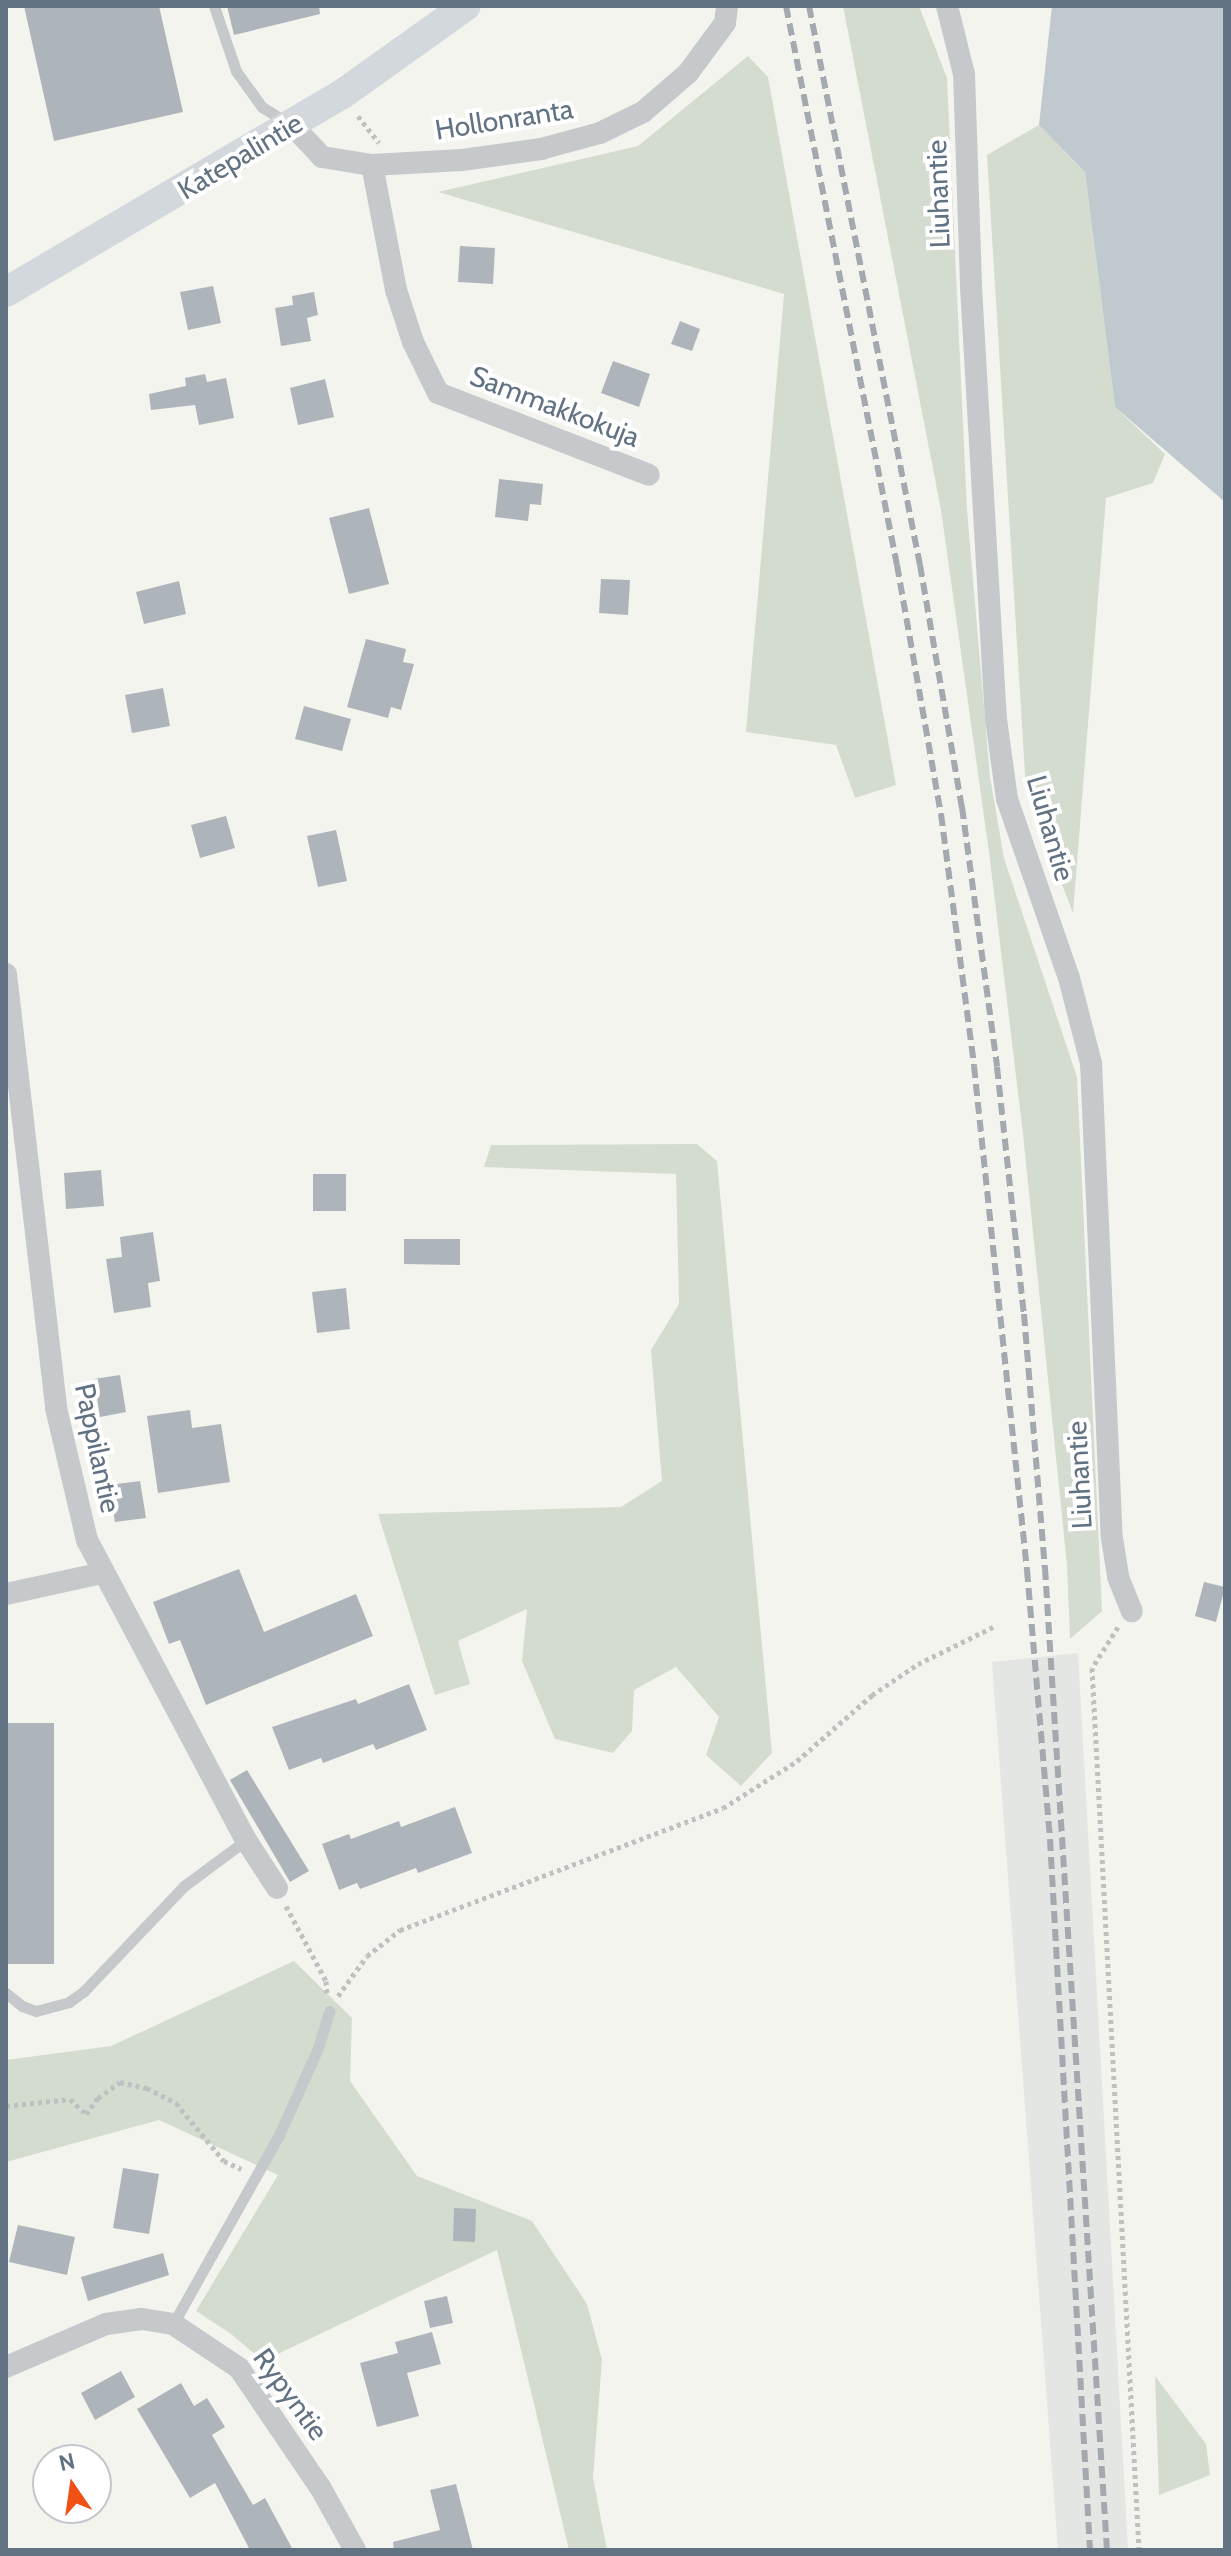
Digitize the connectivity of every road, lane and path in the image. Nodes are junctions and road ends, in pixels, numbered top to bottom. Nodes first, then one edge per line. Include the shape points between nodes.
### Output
1 (214, 6) edge
2 (466, 6) edge
3 (727, 6) edge
4 (947, 6) edge
5 (341, 95) junction
6 (292, 125) junction
7 (397, 164) junction
8 (372, 165) junction
9 (6, 292) edge
10 (649, 475) dead end
11 (6, 974) edge
12 (102, 1573) junction
13 (6, 1594) edge
14 (1132, 1611) joint
15 (993, 1627) dead end
16 (246, 1840) junction
17 (277, 1888) joint
18 (6, 1993) edge
19 (329, 2011) junction
20 (6, 2106) edge
21 (257, 2176) junction
22 (173, 2324) junction
23 (6, 2367) edge
24 (355, 2550) edge
25 (1139, 2550) edge

1 - 6 lane via 236,71 262,107
2 - 5 street, Katepalintie
3 - 7 street, Hollonranta via 725,23 688,73 643,112 600,133 541,149
4 - 14 street, Liuhantie via 964,74 996,719 1007,799 1069,978 1091,1063 1112,1538 1118,1577
5 - 6 street, Katepalintie
5 - 7 path
6 - 8 street, Hollonranta via 322,157
6 - 9 street, Katepalintie
7 - 8 street, Hollonranta
8 - 10 street, Sammakkokuja via 396,290 438,393
11 - 12 street, Pappilantie via 56,1408 76,1502
12 - 13 street
12 - 16 street, Pappilantie
14 - 25 path via 1092,1668
15 - 19 path via 918,1664 797,1761 723,1808 400,1930 367,1956
16 - 17 street, Pappilantie
16 - 18 lane via 184,1886 69,2002 36,2011
17 - 19 path via 326,1981
19 - 21 lane
20 - 21 path via 70,2099 86,2114 120,2082 147,2088 176,2103 224,2161
21 - 22 lane
22 - 23 street, Rypyntie via 142,2319 106,2324
22 - 24 street, Rypyntie via 219,2351 246,2377

